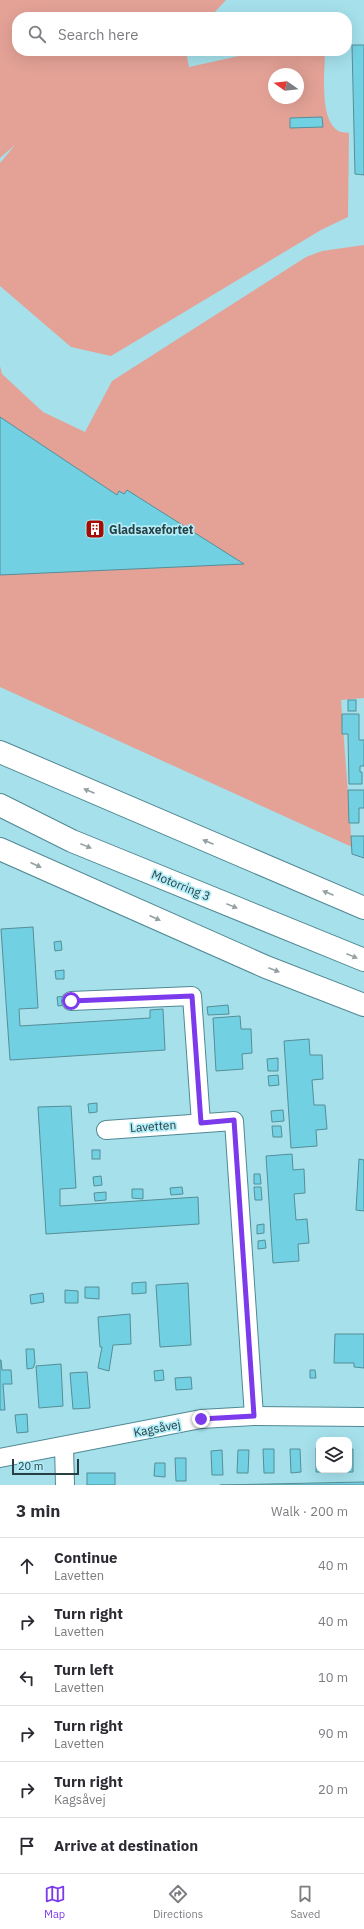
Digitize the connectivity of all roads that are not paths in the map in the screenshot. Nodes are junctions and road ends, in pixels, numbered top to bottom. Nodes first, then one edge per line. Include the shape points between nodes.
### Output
1 (0, 752) edge
2 (0, 805) edge
3 (0, 849) edge
4 (364, 908) edge
5 (364, 960) edge
6 (71, 1001) dead end
7 (364, 1005) edge
8 (201, 1123) junction
9 (106, 1130) dead end
10 (254, 1416) junction
11 (364, 1417) edge
12 (64, 1446) junction
13 (0, 1458) edge
14 (65, 1485) edge

4 -> 1 highway
2 -> 5 highway, Motorring 3 via 72,841
3 -> 7 highway via 266,967
6 - 8 street via 192,996
8 - 9 street, Lavetten
8 - 10 street, Lavetten via 234,1120
10 - 11 street, Kagsåvej
10 - 12 street, Kagsåvej via 201,1419
12 - 13 street, Kagsåvej
12 - 14 street

